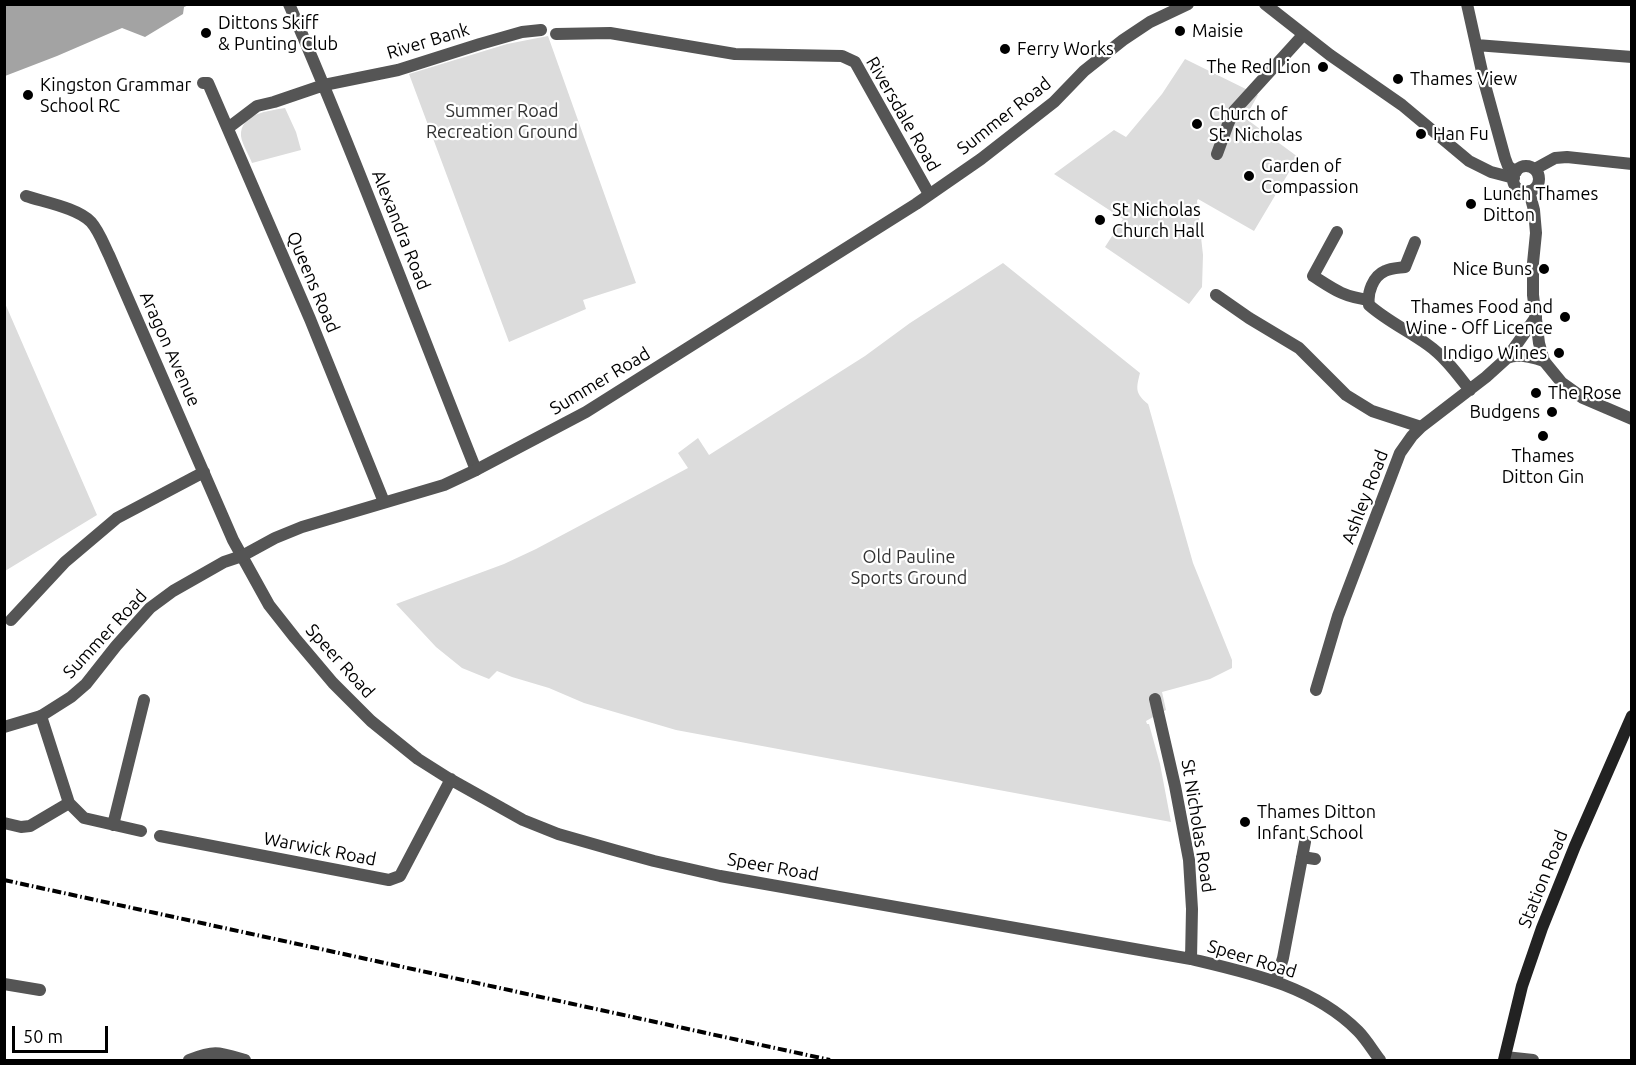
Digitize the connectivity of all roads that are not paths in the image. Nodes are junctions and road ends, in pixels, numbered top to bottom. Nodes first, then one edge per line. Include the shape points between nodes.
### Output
1 (289, 4) edge
2 (1188, 4) edge
3 (1266, 4) edge
4 (1467, 4) edge
5 (541, 30) dead end
6 (556, 34) dead end
7 (1303, 34) junction
8 (1476, 45) junction
9 (1632, 57) edge
10 (203, 83) dead end
11 (324, 86) junction
12 (228, 128) junction
13 (1217, 154) dead end
14 (1632, 164) edge
15 (1535, 169) junction
16 (1515, 175) junction
17 (1529, 191) junction
18 (929, 194) junction
19 (26, 196) dead end
20 (1337, 232) dead end
21 (1415, 242) dead end
22 (1216, 295) dead end
23 (1368, 300) junction
24 (1536, 317) junction
25 (1507, 358) junction
26 (1544, 361) junction
27 (1470, 390) junction
28 (1632, 419) edge
29 (1421, 427) junction
30 (476, 470) junction
31 (204, 472) junction
32 (384, 502) junction
33 (242, 556) junction
34 (11, 620) dead end
35 (1316, 690) dead end
36 (1155, 699) dead end
37 (144, 700) dead end
38 (41, 716) junction
39 (1632, 716) edge
40 (4, 727) edge
41 (451, 779) junction
42 (69, 803) junction
43 (4, 823) edge
44 (113, 825) junction
45 (141, 831) dead end
46 (160, 836) dead end
47 (1305, 842) dead end
48 (1191, 959) junction
49 (1276, 981) junction
50 (5, 987) edge
51 (40, 990) dead end
52 (218, 1057) edge
53 (1504, 1058) edge
54 (189, 1060) edge
55 (244, 1060) edge
56 (1380, 1060) edge
57 (1533, 1060) edge

1 - 11 street, Alexandra Road
2 - 18 street, Summer Road via 1123,40 1084,71 1054,102
3 - 7 street
4 - 8 street
5 - 11 street, River Bank
6 - 18 street, Riversdale Road via 610,33 735,54 842,57 855,62
7 - 13 street via 1234,111
7 - 16 street via 1402,105 1469,161 1491,172
8 - 9 street
8 - 16 street via 1505,158
10 - 12 street, Queens Road via 208,83
11 - 12 street, River Bank via 257,106
11 - 30 street, Alexandra Road
12 - 32 street, Queens Road
14 - 15 street via 1568,157 1555,158
15 - 16 street via 1523,166
15 - 17 street via 1539,180
16 - 17 street via 1518,188
17 - 24 street via 1536,233
18 - 30 street, Summer Road via 586,412
19 - 31 street, Aragon Avenue via 78,213 91,222
20 - 23 street via 1313,276 1343,295
21 - 23 street via 1404,267 1378,275
22 - 29 street via 1299,348 1346,395 1372,411
23 - 27 street via 1378,313 1441,356
24 - 25 street, Ashley Road
24 - 26 street
25 - 26 street via 1513,355
25 - 27 street, Ashley Road
26 - 28 street via 1562,383 1583,398
27 - 29 street, Ashley Road
29 - 35 street, Ashley Road via 1400,453 1393,470 1338,616
30 - 32 street, Summer Road via 444,485
31 - 33 street, Aragon Avenue
31 - 34 street via 117,518 65,562
32 - 33 street, Summer Road via 302,527
33 - 38 street, Summer Road via 224,562 150,608 86,684
33 - 41 street, Speer Road via 270,605 333,683 371,722
36 - 48 street, St Nicholas Road via 1189,860
37 - 44 street
38 - 40 street, Summer Road
38 - 42 street
39 - 53 main road, Station Road via 1542,927
41 - 46 street, Warwick Road via 400,876 388,880
41 - 48 street, Speer Road via 524,820 558,834 654,861
42 - 43 street via 30,826
42 - 44 street via 84,818
44 - 45 street
47 - 49 street via 1308,858
48 - 49 street, Speer Road
49 - 56 street, Speer Road via 1331,1008 1360,1032
50 - 51 street
52 - 54 street via 205,1054
52 - 55 street
53 - 57 street

